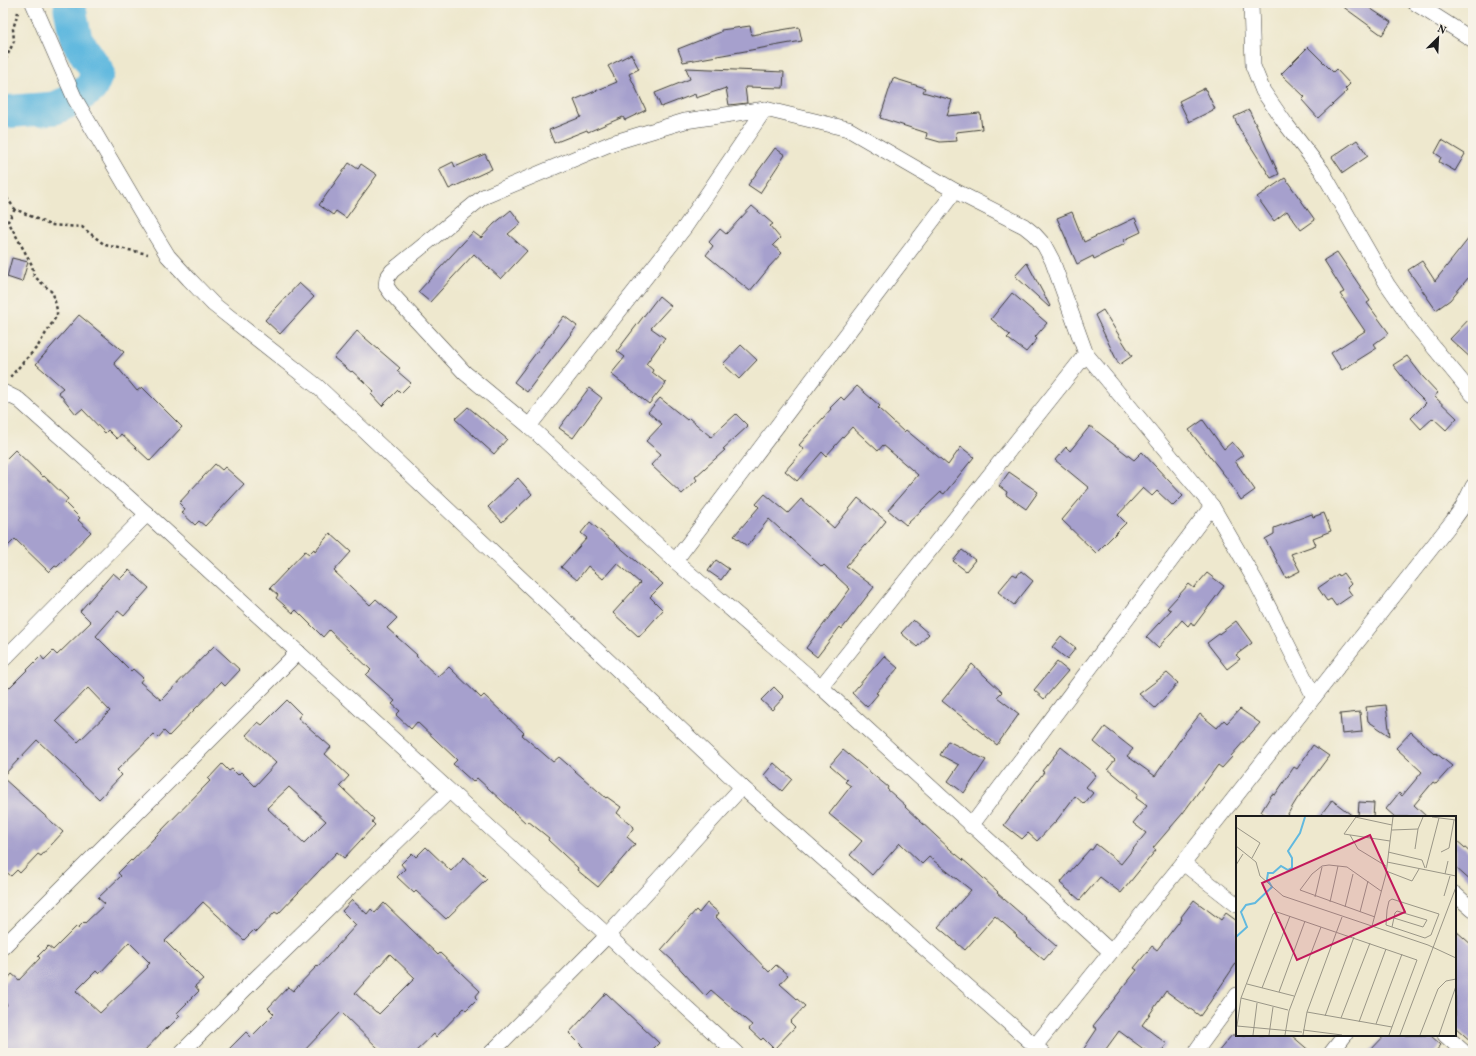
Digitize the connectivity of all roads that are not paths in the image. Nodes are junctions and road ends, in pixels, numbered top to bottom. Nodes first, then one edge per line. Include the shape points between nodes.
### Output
1 (33, 3) edge
2 (1251, 3) edge
3 (1415, 3) edge
4 (1473, 40) edge
5 (765, 109) junction
6 (955, 192) junction
7 (1086, 354) junction
8 (5, 388) edge
9 (1473, 395) edge
10 (529, 426) junction
11 (1472, 491) edge
12 (1212, 506) junction
13 (147, 514) junction
14 (675, 561) junction
15 (298, 652) junction
16 (3, 660) edge
17 (821, 687) junction
18 (1314, 697) junction
19 (742, 787) junction
20 (449, 791) junction
21 (971, 826) junction
22 (1183, 863) junction
23 (1456, 895) edge
24 (1236, 904) edge
25 (1473, 910) edge
26 (608, 936) junction
27 (3, 947) edge
28 (1111, 952) junction
29 (1236, 996) edge
30 (1344, 1036) edge
31 (1446, 1036) edge
32 (1039, 1049) edge
33 (181, 1053) edge
34 (491, 1053) edge
35 (736, 1053) edge
36 (1196, 1053) edge
37 (1331, 1053) edge
38 (1465, 1053) edge

1 - 19 street via 75,98 168,256 213,304 318,387
2 - 9 street via 1253,66 1263,91 1322,171 1387,284 1413,321
3 - 4 street
5 - 6 street via 848,129
5 - 10 street via 685,227
5 - 10 street via 685,121 612,143 483,197 392,271 387,278 386,286 391,293 465,373
6 - 7 street via 1024,226 1044,245 1052,260
6 - 14 street
7 - 12 street
7 - 17 street
8 - 13 street
10 - 14 street
11 - 18 street via 1452,522
12 - 18 street via 1256,582
12 - 21 street
13 - 15 street
13 - 16 street
14 - 17 street
15 - 20 street
15 - 27 street
17 - 21 street
18 - 22 street
19 - 26 street
19 - 32 street
20 - 26 street
20 - 33 street
21 - 28 street
22 - 24 street
22 - 28 street
23 - 25 street
26 - 34 street
26 - 35 street
28 - 32 street
29 - 36 street
30 - 37 street
31 - 38 street

